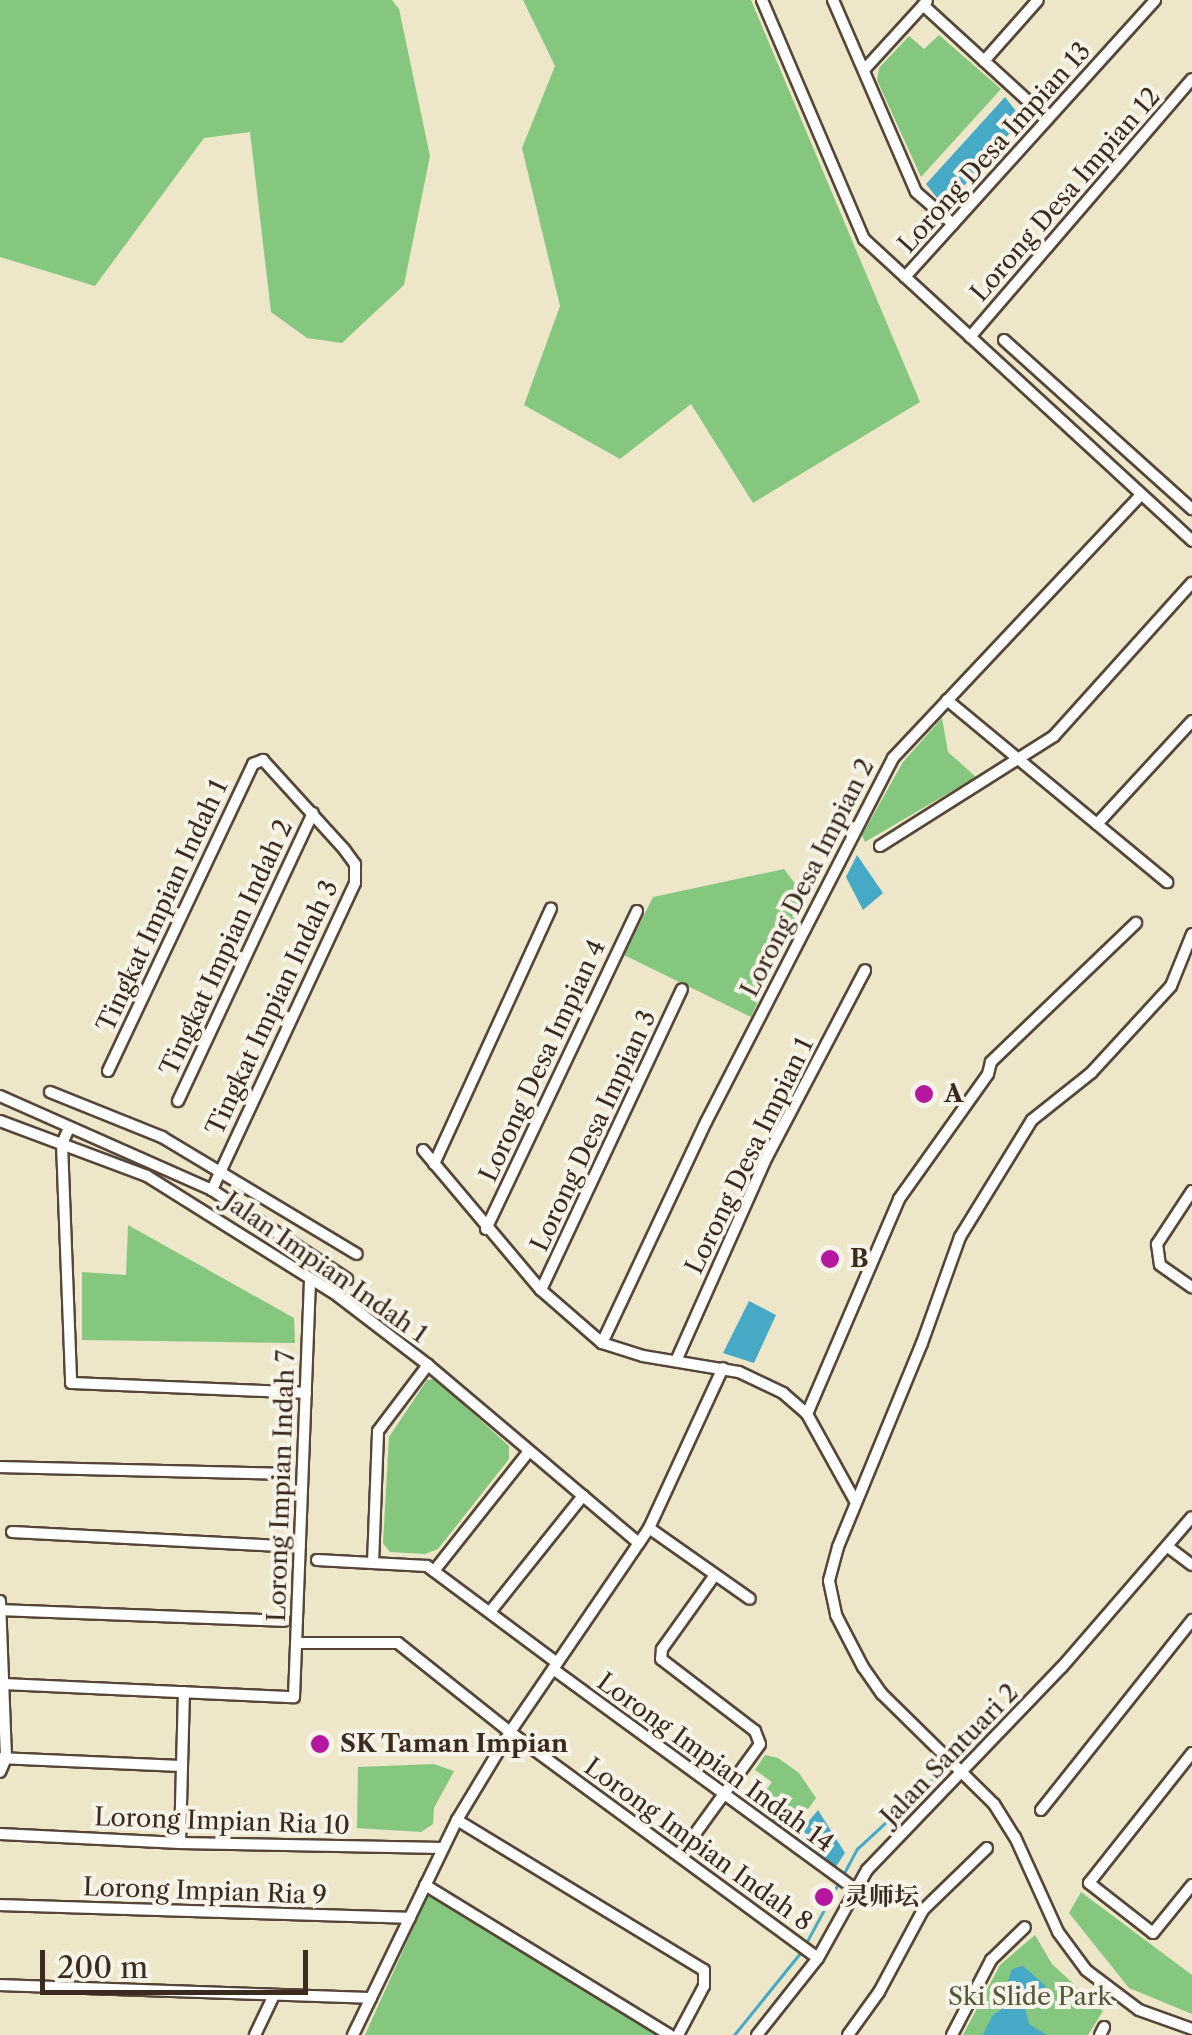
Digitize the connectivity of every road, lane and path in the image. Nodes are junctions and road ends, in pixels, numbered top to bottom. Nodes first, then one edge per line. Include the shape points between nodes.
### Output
1 (762, 0) edge
2 (833, 0) edge
3 (1038, 0) edge
4 (1155, 0) edge
5 (925, 2) edge
6 (984, 61) junction
7 (864, 70) junction
8 (1192, 80) edge
9 (1048, 119) junction
10 (953, 224) junction
11 (905, 277) junction
12 (970, 337) junction
13 (1004, 340) dead end
14 (1142, 494) junction
15 (1192, 509) edge
16 (1192, 540) edge
17 (1192, 583) edge
18 (947, 700) junction
19 (1192, 721) edge
20 (1017, 760) junction
21 (258, 761) joint
22 (313, 812) junction
23 (1097, 824) junction
24 (880, 846) dead end
25 (1166, 882) dead end
26 (551, 908) dead end
27 (637, 911) dead end
28 (1136, 922) dead end
29 (1192, 934) edge
30 (865, 970) dead end
31 (682, 989) dead end
32 (108, 1071) dead end
33 (50, 1092) dead end
34 (0, 1096) edge
35 (178, 1101) dead end
36 (0, 1121) edge
37 (69, 1128) junction
38 (62, 1144) junction
39 (423, 1150) dead end
40 (434, 1164) junction
41 (221, 1170) junction
42 (212, 1190) junction
43 (1192, 1191) edge
44 (486, 1229) junction
45 (357, 1254) dead end
46 (310, 1278) junction
47 (347, 1279) dead end
48 (1192, 1287) edge
49 (542, 1290) junction
50 (602, 1344) junction
51 (676, 1361) junction
52 (428, 1365) junction
53 (723, 1368) junction
54 (306, 1393) junction
55 (807, 1414) junction
56 (530, 1450) junction
57 (0, 1467) edge
58 (286, 1474) dead end
59 (583, 1496) junction
60 (855, 1502) junction
61 (1192, 1517) edge
62 (649, 1528) junction
63 (12, 1532) dead end
64 (639, 1543) junction
65 (300, 1547) junction
66 (1168, 1547) junction
67 (317, 1560) dead end
68 (374, 1563) junction
69 (1192, 1565) edge
70 (434, 1570) junction
71 (715, 1576) junction
72 (750, 1599) dead end
73 (0, 1601) edge
74 (0, 1610) edge
75 (490, 1612) junction
76 (1192, 1620) edge
77 (284, 1621) dead end
78 (296, 1643) junction
79 (555, 1666) junction
80 (3, 1684) junction
81 (184, 1692) junction
82 (510, 1732) junction
83 (1192, 1753) edge
84 (3, 1758) edge
85 (182, 1766) junction
86 (0, 1772) edge
87 (962, 1774) junction
88 (723, 1796) junction
89 (1041, 1810) dead end
90 (457, 1820) junction
91 (0, 1834) edge
92 (180, 1843) junction
93 (443, 1848) junction
94 (987, 1848) dead end
95 (680, 1856) junction
96 (425, 1885) junction
97 (1192, 1885) edge
98 (851, 1886) junction
99 (0, 1906) edge
100 (410, 1918) junction
101 (1025, 1926) dead end
102 (815, 1955) junction
103 (0, 1986) edge
104 (274, 1994) junction
105 (371, 1998) junction
106 (1192, 2029) edge
107 (255, 2035) edge
108 (353, 2035) edge
109 (674, 2035) edge
110 (756, 2035) edge
111 (848, 2035) edge
112 (952, 2035) edge

1 - 11 street via 864,239
2 - 7 street
3 - 6 street
4 - 9 street, Lorong Desa Impian 13
5 - 6 street
5 - 7 street
6 - 9 street
7 - 10 street via 916,192
8 - 12 street, Lorong Desa Impian 12
9 - 10 street, Lorong Desa Impian 13
10 - 11 street, Lorong Desa Impian 13
11 - 12 street
12 - 14 street
13 - 15 street
14 - 16 street
14 - 18 street, Lorong Desa Impian 2
17 - 20 street via 1054,736
18 - 20 street
18 - 50 street, Lorong Desa Impian 2 via 892,758 706,1122
19 - 23 street
20 - 23 street
20 - 24 street
21 - 22 street, Tingkat Impian Indah 3
21 - 32 street, Tingkat Impian Indah 1
22 - 35 street, Tingkat Impian Indah 2
22 - 41 street, Tingkat Impian Indah 3 via 355,864 355,883
23 - 25 street
26 - 40 street
27 - 44 street, Lorong Desa Impian 4
28 - 55 street via 991,1062 899,1199
29 - 60 street via 1171,986 1091,1072 1032,1120 960,1237
30 - 51 street, Lorong Desa Impian 1 via 767,1158
31 - 49 street, Lorong Desa Impian 3
33 - 41 street, Jalan Impian Indah 1 via 162,1137
34 - 37 street, Jalan Impian Indah 1
36 - 38 street, Jalan Impian Indah 1
37 - 38 street
37 - 42 street, Jalan Impian Indah 1
38 - 46 street, Jalan Impian Indah 1 via 147,1176
38 - 54 street via 71,1383
39 - 40 street
40 - 44 street
41 - 42 street, Tingkat Impian Indah 3
41 - 45 street, Jalan Impian Indah 1
42 - 47 street, Jalan Impian Indah 1
43 - 48 street via 1156,1244 1160,1265
44 - 49 street
46 - 52 street, Jalan Impian Indah 1
46 - 54 street, Lorong Impian Indah 7
49 - 50 street
50 - 51 street
51 - 53 street
52 - 56 street, Jalan Impian Indah 1
52 - 68 street via 378,1431
53 - 55 street via 766,1382
53 - 62 street
54 - 65 street, Lorong Impian Indah 7
55 - 60 street
56 - 59 street, Jalan Impian Indah 1
56 - 70 street
57 - 58 street
59 - 64 street, Jalan Impian Indah 1
59 - 75 street
60 - 87 street via 828,1582 836,1615 882,1694
61 - 66 street, Jalan Santuari 2
62 - 64 street
62 - 71 street
63 - 65 street
64 - 79 street
65 - 78 street, Lorong Impian Indah 7
66 - 69 street
66 - 87 street, Jalan Santuari 2
67 - 68 street
68 - 70 street
70 - 75 street, Lorong Impian Indah 14
71 - 72 street
71 - 88 street via 662,1649 661,1660 755,1731 760,1744
73 - 74 street
74 - 77 street
74 - 80 street
75 - 79 street, Lorong Impian Indah 14
76 - 89 street
78 - 81 street, Lorong Impian Indah 7 via 294,1696
78 - 82 street, Lorong Impian Indah 8 via 398,1643
79 - 82 street
79 - 88 street, Lorong Impian Indah 14
80 - 81 street
80 - 84 street
81 - 85 street
82 - 90 street
82 - 95 street, Lorong Impian Indah 8
83 - 97 street via 1089,1883 1153,1933
84 - 85 street
84 - 86 street
85 - 92 street
87 - 98 street, Jalan Santuari 2
87 - 106 street via 994,1804 1015,1837 1058,1932 1086,1970 1139,2010
88 - 95 street
88 - 98 street, Lorong Impian Indah 14
90 - 93 street
90 - 109 street via 704,1970 704,1986
91 - 92 street, Lorong Impian Ria 10
92 - 93 street, Lorong Impian Ria 10
93 - 96 street
94 - 111 street via 923,1910
95 - 102 street, Lorong Impian Indah 8
96 - 100 street
96 - 109 street
98 - 102 street, Jalan Santuari 2
99 - 100 street, Lorong Impian Ria 9
100 - 105 street
101 - 112 street via 991,1960
102 - 110 street, Jalan Santuari 2
103 - 104 street
104 - 105 street
104 - 107 street
105 - 108 street

